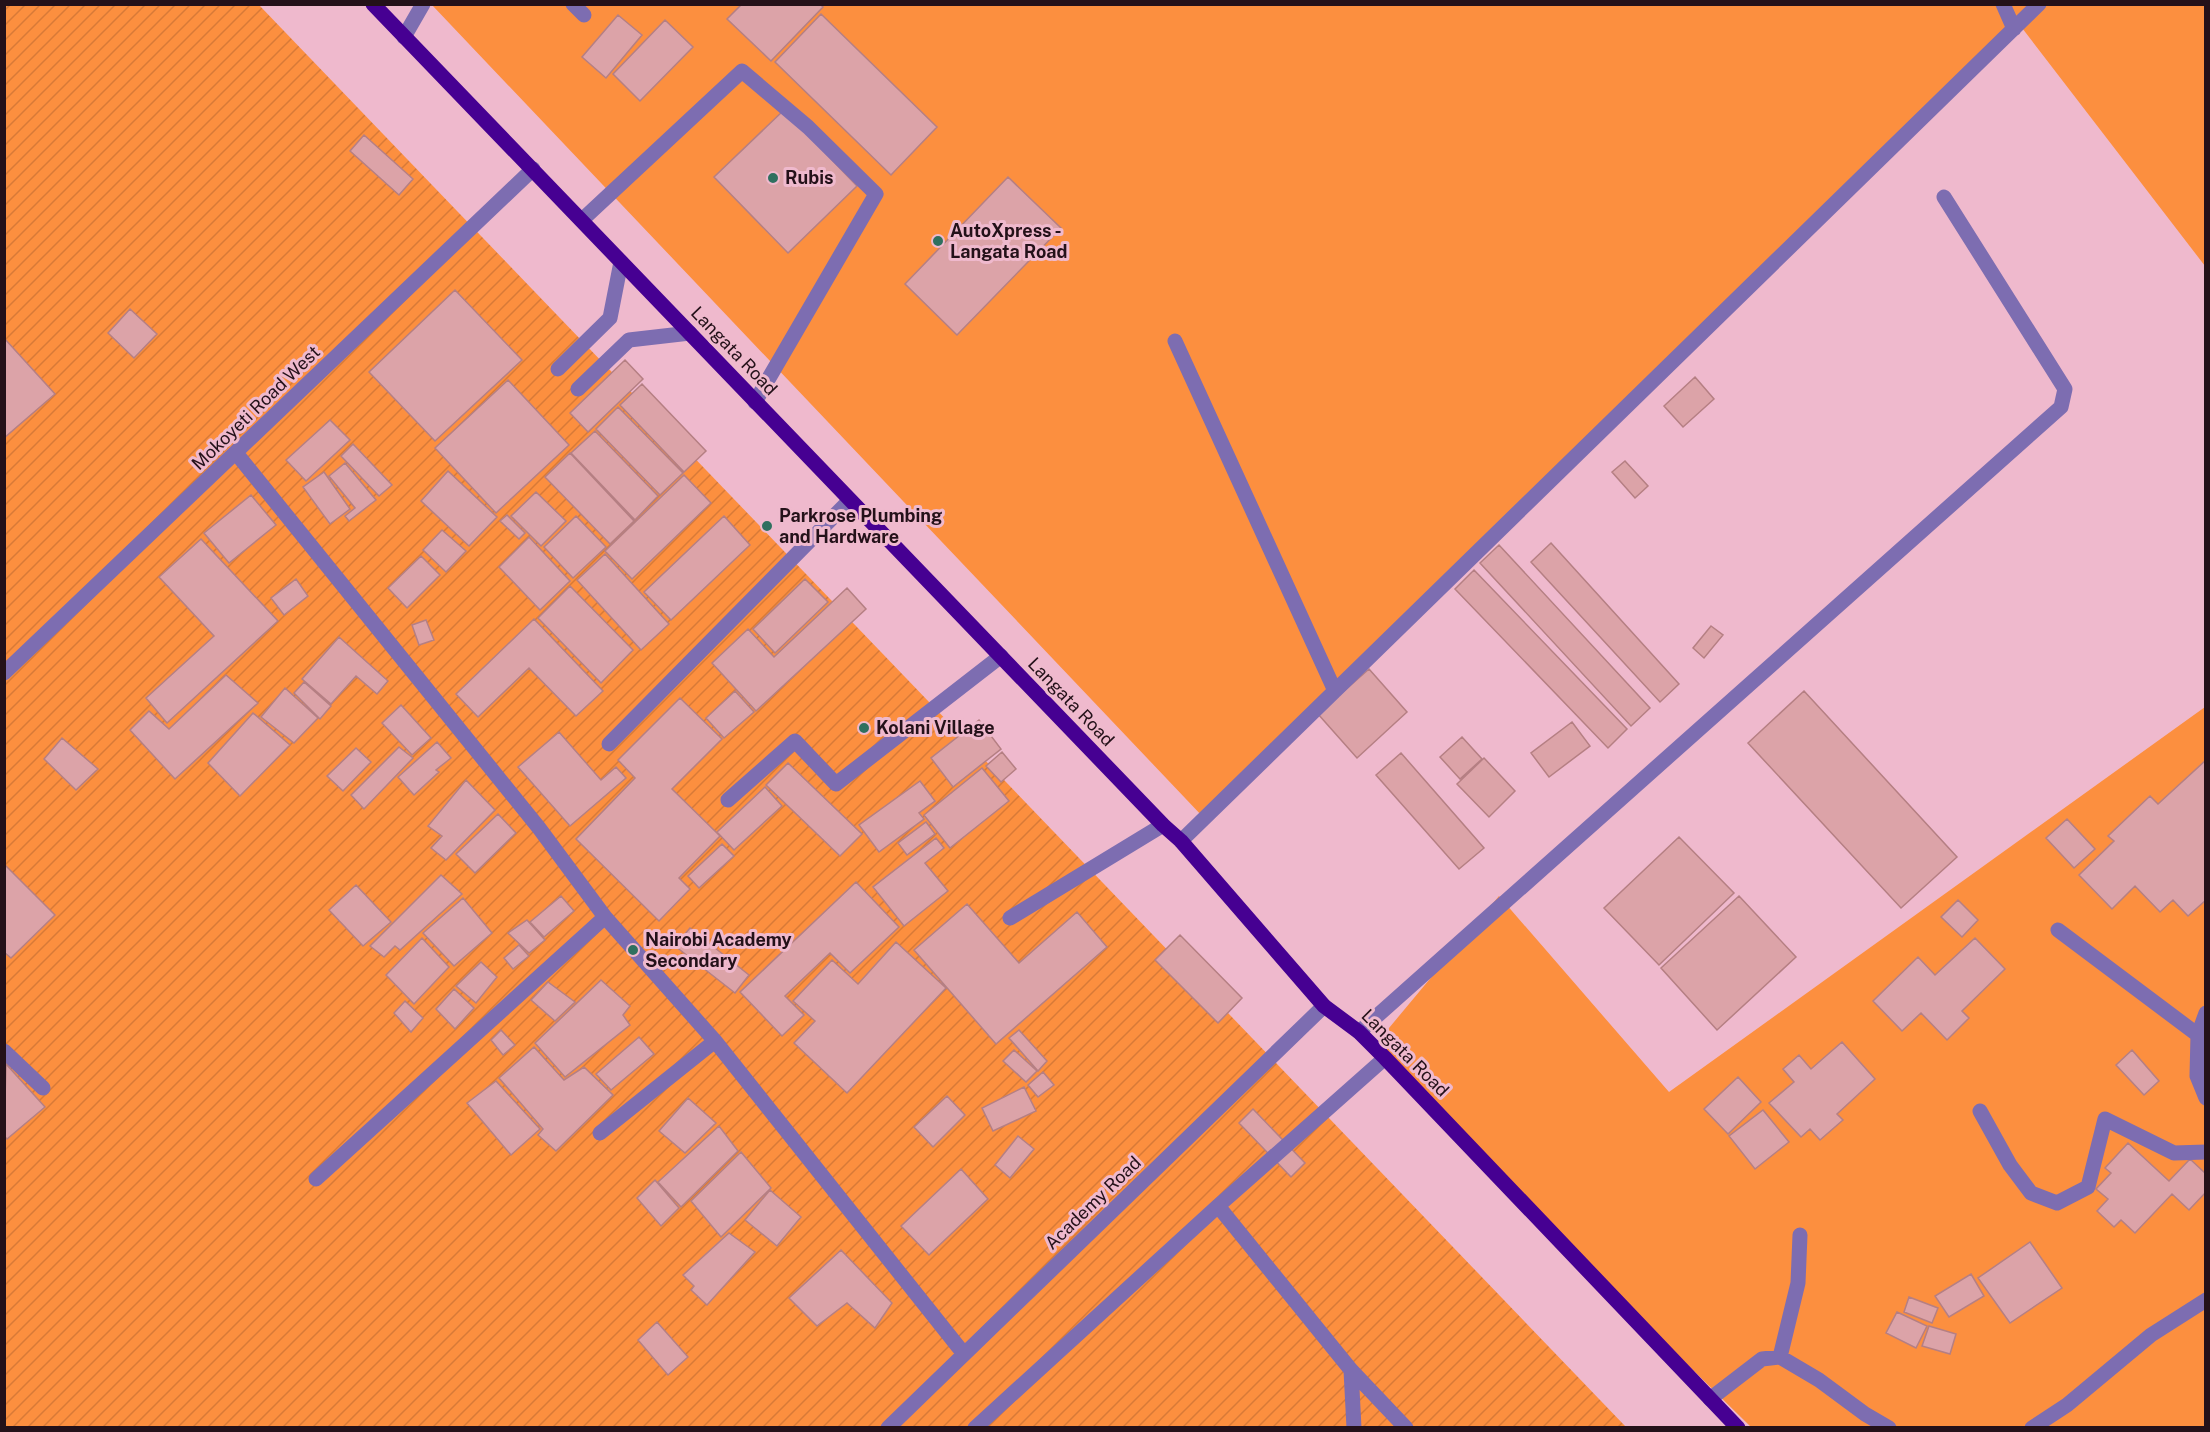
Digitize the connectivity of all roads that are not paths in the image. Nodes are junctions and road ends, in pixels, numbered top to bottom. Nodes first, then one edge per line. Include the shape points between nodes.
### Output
1 (373, 4) edge
2 (423, 4) edge
3 (2003, 4) edge
4 (2039, 4) edge
5 (2014, 29) junction
6 (404, 37) junction
7 (533, 169) junction
8 (1944, 197) dead end
9 (582, 220) junction
10 (621, 261) junction
11 (690, 333) junction
12 (1175, 341) dead end
13 (558, 369) dead end
14 (578, 389) dead end
15 (755, 402) junction
16 (236, 453) junction
17 (849, 501) junction
18 (1001, 656) junction
19 (4, 673) edge
20 (1335, 691) junction
21 (609, 744) dead end
22 (728, 800) dead end
23 (1163, 825) junction
24 (1181, 841) junction
25 (605, 917) junction
26 (1010, 918) dead end
27 (2058, 930) dead end
28 (1324, 1006) junction
29 (2205, 1013) edge
30 (1359, 1032) junction
31 (2198, 1035) junction
32 (715, 1041) junction
33 (4, 1051) edge
34 (1386, 1058) junction
35 (43, 1088) dead end
36 (2205, 1098) edge
37 (1980, 1111) dead end
38 (600, 1133) dead end
39 (2205, 1152) edge
40 (316, 1179) dead end
41 (1218, 1206) junction
42 (1800, 1235) dead end
43 (2205, 1300) edge
44 (964, 1354) junction
45 (1780, 1357) junction
46 (1351, 1370) junction
47 (1710, 1399) junction
48 (888, 1428) edge
49 (975, 1428) edge
50 (1354, 1428) edge
51 (1406, 1428) edge
52 (1738, 1428) edge
53 (1889, 1428) edge
54 (2032, 1428) edge

1 - 6 main road, Langata Road
2 - 6 street
3 - 5 street
4 - 5 street
5 - 20 street
6 - 7 main road, Langata Road
7 - 9 main road, Langata Road
7 - 16 street, Mokoyeti Road West
8 - 30 street via 2065,389 2061,407
9 - 10 main road, Langata Road
9 - 15 street via 742,71 808,127 876,194
10 - 11 main road, Langata Road
10 - 13 street via 610,318
11 - 14 street via 629,340
11 - 15 main road, Langata Road
12 - 20 street
15 - 17 main road, Langata Road
16 - 19 street, Mokoyeti Road West
16 - 25 street via 539,828
17 - 18 main road, Langata Road
17 - 21 street
18 - 22 street via 836,784 795,741
18 - 23 main road, Langata Road
20 - 24 street
23 - 24 main road, Langata Road
23 - 26 street
24 - 28 main road, Langata Road
25 - 32 street
25 - 40 street
27 - 31 street
28 - 30 main road, Langata Road
28 - 44 street, Academy Road
29 - 31 street
30 - 34 main road, Langata Road
31 - 36 street via 2197,1076
32 - 38 street
32 - 44 street
33 - 35 street
34 - 41 street
34 - 47 main road, Langata Road
37 - 39 street via 2010,1165 2031,1193 2057,1203 2088,1187 2106,1119 2174,1153
41 - 46 street
41 - 49 street
42 - 45 street via 1798,1283
43 - 54 street via 2151,1335 2067,1405
44 - 48 street, Academy Road
45 - 47 street via 1762,1359
45 - 53 street
46 - 50 street
46 - 51 street
47 - 52 main road, Langata Road

